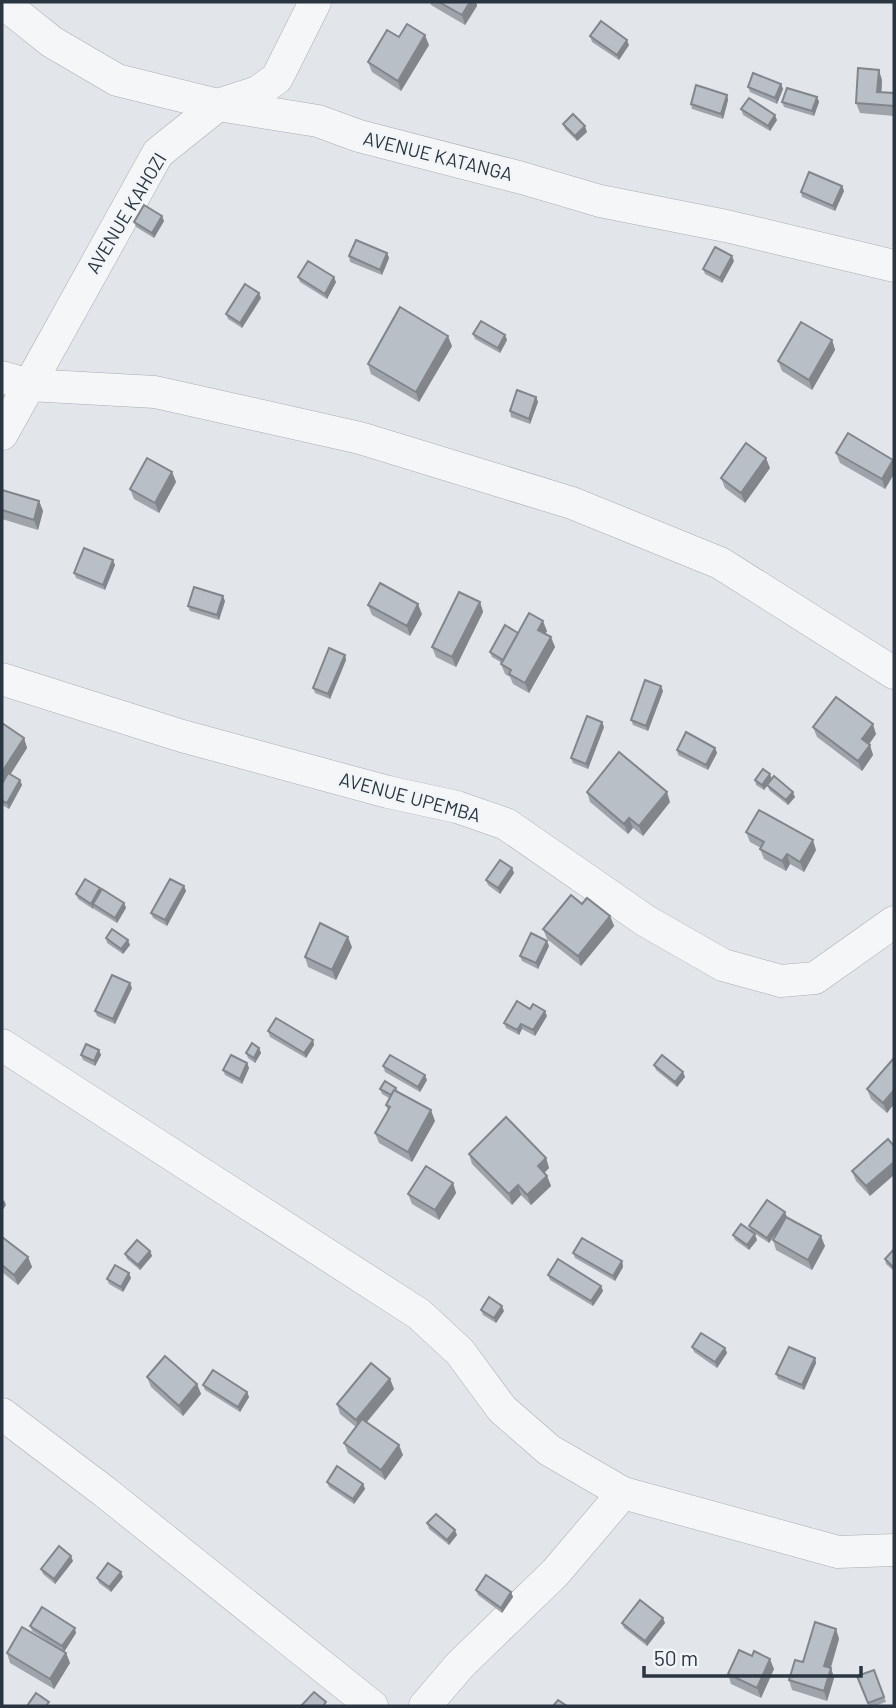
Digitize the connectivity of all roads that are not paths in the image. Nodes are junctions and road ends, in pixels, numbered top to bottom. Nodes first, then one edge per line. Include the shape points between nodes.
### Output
1 (2, 2) edge
2 (315, 2) edge
3 (218, 104) junction
4 (894, 266) edge
5 (15, 381) edge
6 (2, 434) edge
7 (894, 673) edge
8 (2, 679) edge
9 (894, 922) edge
10 (2, 1045) edge
11 (2, 1414) edge
12 (623, 1493) junction
13 (894, 1550) edge
14 (372, 1706) edge
15 (425, 1706) edge

1 - 3 street, AVENUE KATANGA via 52,42 117,80
2 - 3 street, AVENUE KAHOZI via 277,78 258,92
3 - 4 street, AVENUE KATANGA via 318,121 371,140 600,201
3 - 5 street, AVENUE KAHOZI via 158,153
5 - 6 street, AVENUE KAHOZI
5 - 7 street via 155,391 360,438 572,503 720,564
8 - 9 street, AVENUE UPEMBA via 182,736 457,807 506,824 646,921 723,965 781,981 815,978
10 - 12 street via 419,1314 460,1352 502,1409 549,1450
11 - 14 street
12 - 13 street via 838,1552
12 - 15 street via 555,1573 460,1665

